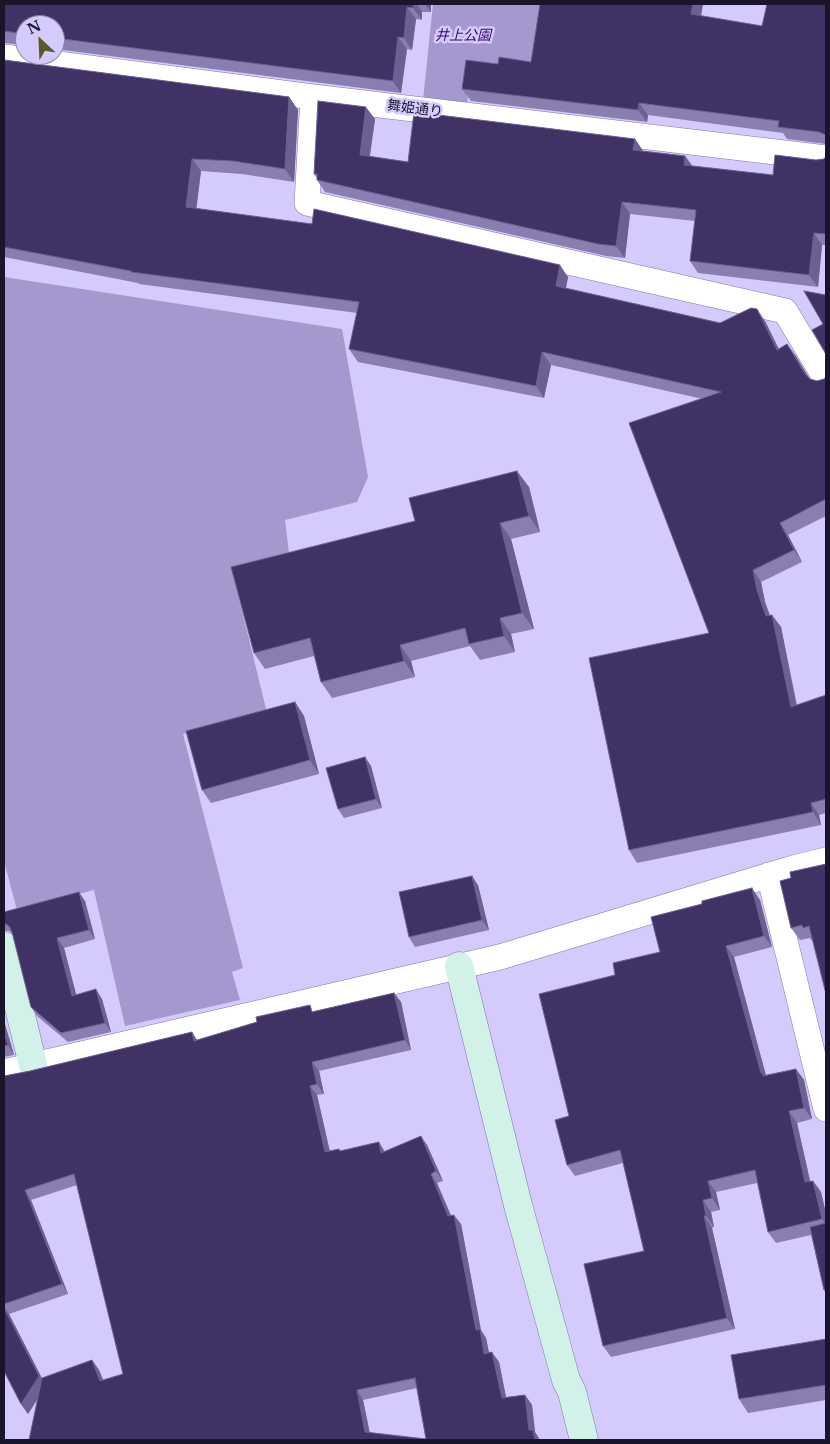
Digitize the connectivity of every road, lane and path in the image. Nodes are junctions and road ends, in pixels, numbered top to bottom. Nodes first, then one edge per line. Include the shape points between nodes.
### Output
1 (4, 57) edge
2 (313, 97) junction
3 (826, 158) edge
4 (826, 379) edge
5 (826, 860) edge
6 (769, 875) junction
7 (4, 946) edge
8 (459, 966) junction
9 (33, 1065) junction
10 (4, 1072) edge
11 (826, 1109) edge
12 (584, 1440) edge

1 - 2 street, 舞姫通り
2 - 3 street, 舞姫通り
2 - 4 street via 307,203 785,311
5 - 6 street
6 - 8 street via 500,957
6 - 11 street
7 - 9 street
8 - 9 street
8 - 12 street via 518,1205
9 - 10 street

